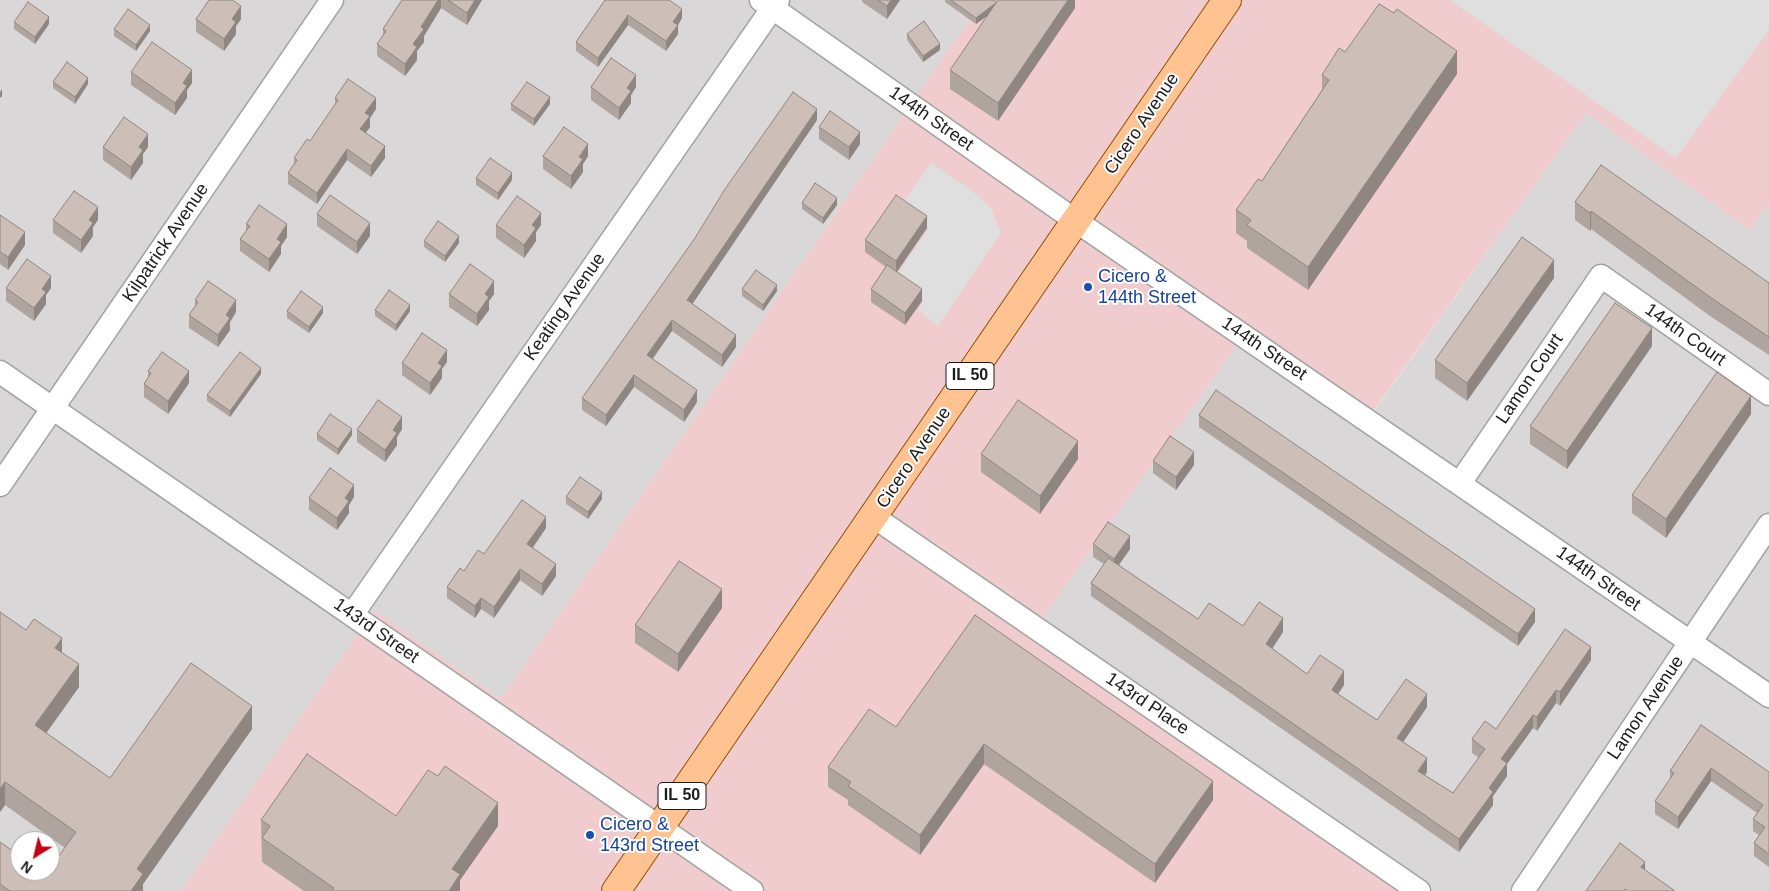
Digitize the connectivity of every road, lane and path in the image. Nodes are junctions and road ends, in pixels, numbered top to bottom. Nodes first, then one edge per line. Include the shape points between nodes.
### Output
1 (332, 0) edge
2 (1227, 0) edge
3 (771, 3) edge
4 (1076, 221) junction
5 (1600, 276) joint
6 (0, 372) edge
7 (1769, 394) edge
8 (52, 408) junction
9 (1460, 483) junction
10 (0, 485) edge
11 (874, 517) junction
12 (1769, 525) edge
13 (352, 614) junction
14 (1690, 642) junction
15 (1769, 696) edge
16 (660, 827) junction
17 (616, 891) edge
18 (752, 891) edge
19 (1419, 891) edge
20 (1523, 891) edge

1 - 8 street, Kilpatrick Avenue
2 - 4 main road, Cicero Avenue / IL 50
3 - 4 street, 144th Street
3 - 13 street, Keating Avenue
4 - 9 street, 144th Street
4 - 11 main road, Cicero Avenue / IL 50
5 - 7 street, 144th Court
5 - 9 street, Lamon Court
6 - 8 street, 143rd Street
8 - 10 street, Kilpatrick Avenue
8 - 13 street, 143rd Street
9 - 14 street, 144th Street
11 - 16 main road, Cicero Avenue / IL 50
11 - 19 street, 143rd Place
12 - 14 street, Lamon Avenue
13 - 16 street, 143rd Street
14 - 15 street, 144th Street
14 - 20 street, Lamon Avenue
16 - 17 main road, Cicero Avenue / IL 50
16 - 18 street, 143rd Street

